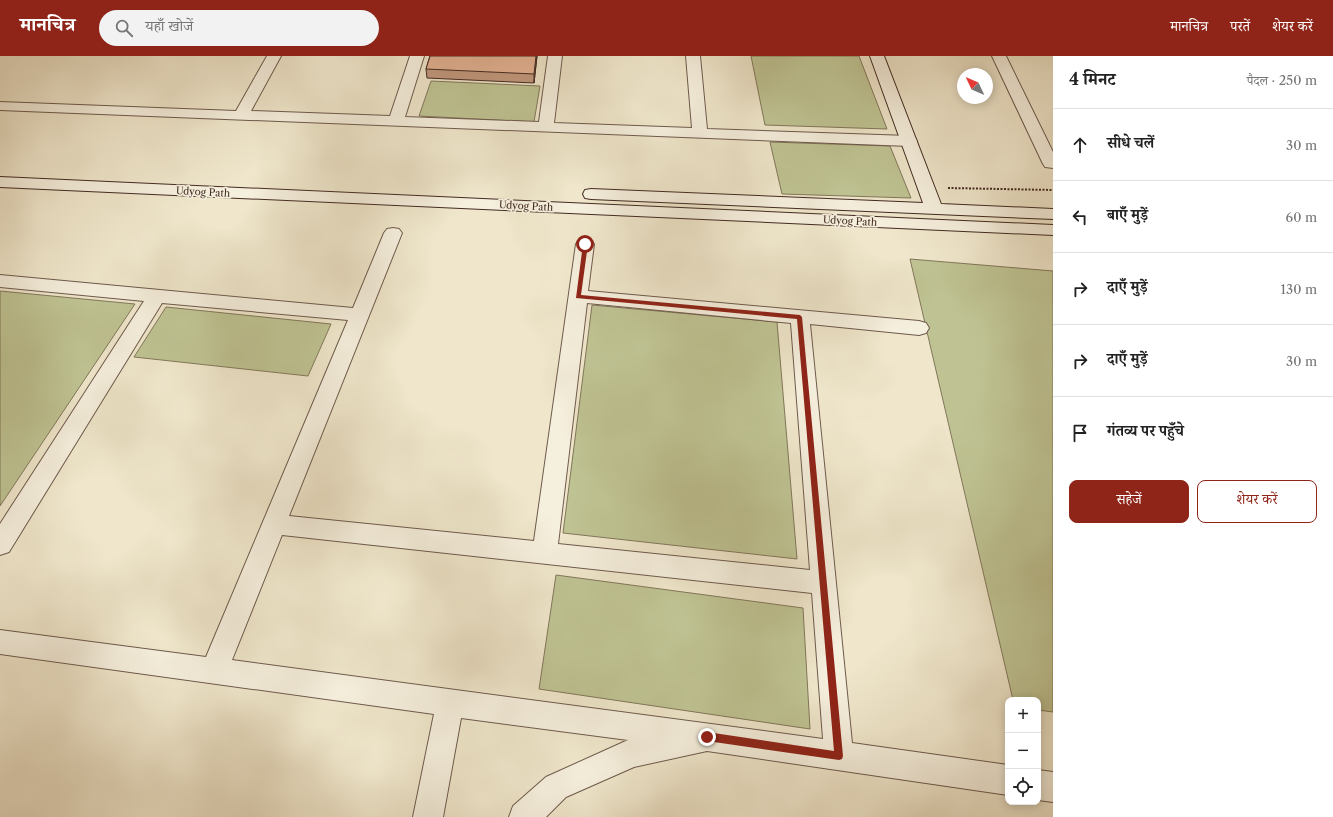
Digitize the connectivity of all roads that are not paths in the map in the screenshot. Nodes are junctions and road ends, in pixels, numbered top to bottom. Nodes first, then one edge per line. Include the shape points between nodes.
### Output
1 (274, 56) edge
2 (417, 56) edge
3 (556, 56) edge
4 (693, 56) edge
5 (878, 56) edge
6 (999, 56) edge
7 (0, 106) edge
8 (241, 115) junction
9 (396, 122) junction
10 (546, 127) junction
11 (700, 132) junction
12 (909, 141) junction
13 (1051, 164) dead end
14 (0, 169) edge
15 (0, 182) edge
16 (934, 209) junction
17 (1053, 214) edge
18 (1053, 230) edge
19 (393, 233) dead end
20 (585, 244) dead end
21 (0, 281) edge
22 (157, 296) junction
23 (578, 296) junction
24 (360, 315) junction
25 (800, 317) junction
26 (919, 328) dead end
27 (274, 524) junction
28 (0, 545) edge
29 (545, 553) junction
30 (824, 583) junction
31 (0, 642) edge
32 (214, 671) junction
33 (450, 702) junction
34 (707, 737) junction
35 (839, 756) junction
36 (1005, 780) edge
37 (1041, 785) edge
38 (1053, 787) edge
39 (428, 817) edge
40 (524, 817) edge

1 - 8 street
2 - 9 street
3 - 10 street
4 - 11 street
5 - 12 street
6 - 13 street
7 - 8 street
8 - 9 street
9 - 10 street
10 - 11 street
11 - 12 street
12 - 16 street
14 - 16 street, Udyog Path
15 - 18 street, Udyog Path
16 - 17 street, Udyog Path
19 - 24 street
20 - 23 street
21 - 22 street
22 - 24 street
22 - 28 street
23 - 25 street
23 - 29 street
24 - 27 street
25 - 26 street
25 - 30 street
27 - 29 street
27 - 32 street
29 - 30 street
30 - 35 street
31 - 32 street
32 - 33 street
33 - 34 street
33 - 39 street
34 - 35 street
34 - 40 street via 632,753 556,787
35 - 36 street
37 - 38 street

